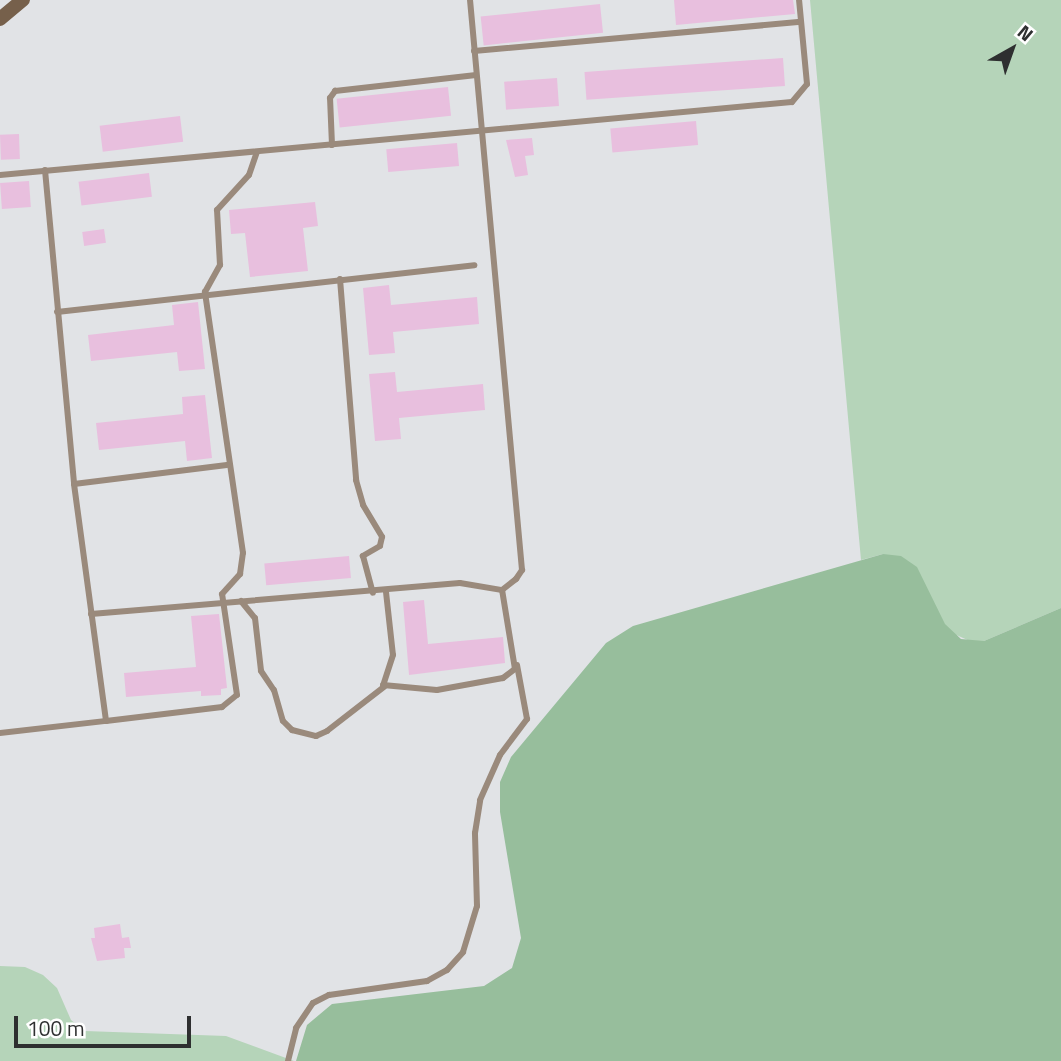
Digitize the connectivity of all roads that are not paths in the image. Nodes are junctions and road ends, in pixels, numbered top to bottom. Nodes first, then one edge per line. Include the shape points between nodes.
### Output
1 (23, 0) edge
2 (470, 0) edge
3 (799, 0) edge
4 (0, 19) edge
5 (801, 22) junction
6 (474, 51) junction
7 (477, 75) junction
8 (480, 129) junction
9 (332, 145) junction
10 (257, 152) junction
11 (45, 170) junction
12 (0, 175) edge
13 (474, 265) dead end
14 (340, 279) junction
15 (205, 292) junction
16 (57, 312) junction
17 (227, 465) junction
18 (74, 484) junction
19 (502, 590) junction
20 (386, 592) junction
21 (373, 593) junction
22 (241, 601) junction
23 (223, 602) junction
24 (91, 614) junction
25 (517, 665) junction
26 (384, 687) junction
27 (106, 721) junction
28 (0, 733) edge
29 (288, 1061) edge

1 - 4 main road
2 - 6 lane
3 - 5 lane
5 - 6 lane
5 - 8 lane via 807,84 792,102
6 - 7 lane
7 - 8 lane
7 - 9 lane via 335,90 330,98
8 - 9 lane
8 - 19 lane via 522,570
9 - 10 lane
10 - 11 lane
10 - 15 lane via 249,175 217,210 220,265
11 - 12 lane
11 - 16 lane
13 - 14 lane
14 - 15 lane
14 - 21 lane via 356,480 363,505 382,537 380,546 363,556
15 - 16 lane
15 - 17 lane
16 - 18 lane
17 - 18 lane
17 - 23 lane via 243,567 222,594
18 - 24 lane
19 - 20 lane via 460,583
19 - 25 lane
20 - 21 lane
20 - 26 lane via 393,655
21 - 22 lane
22 - 23 lane
22 - 26 lane via 256,618 261,671 274,690 283,721 292,730 316,736 327,731
23 - 24 lane
23 - 27 lane via 235,701 222,707
24 - 27 lane
25 - 26 lane via 503,678 437,690
25 - 29 lane via 527,719 500,755 483,790 475,834 476,918 463,952 447,970 427,981 329,995 313,1003 296,1028
27 - 28 lane

